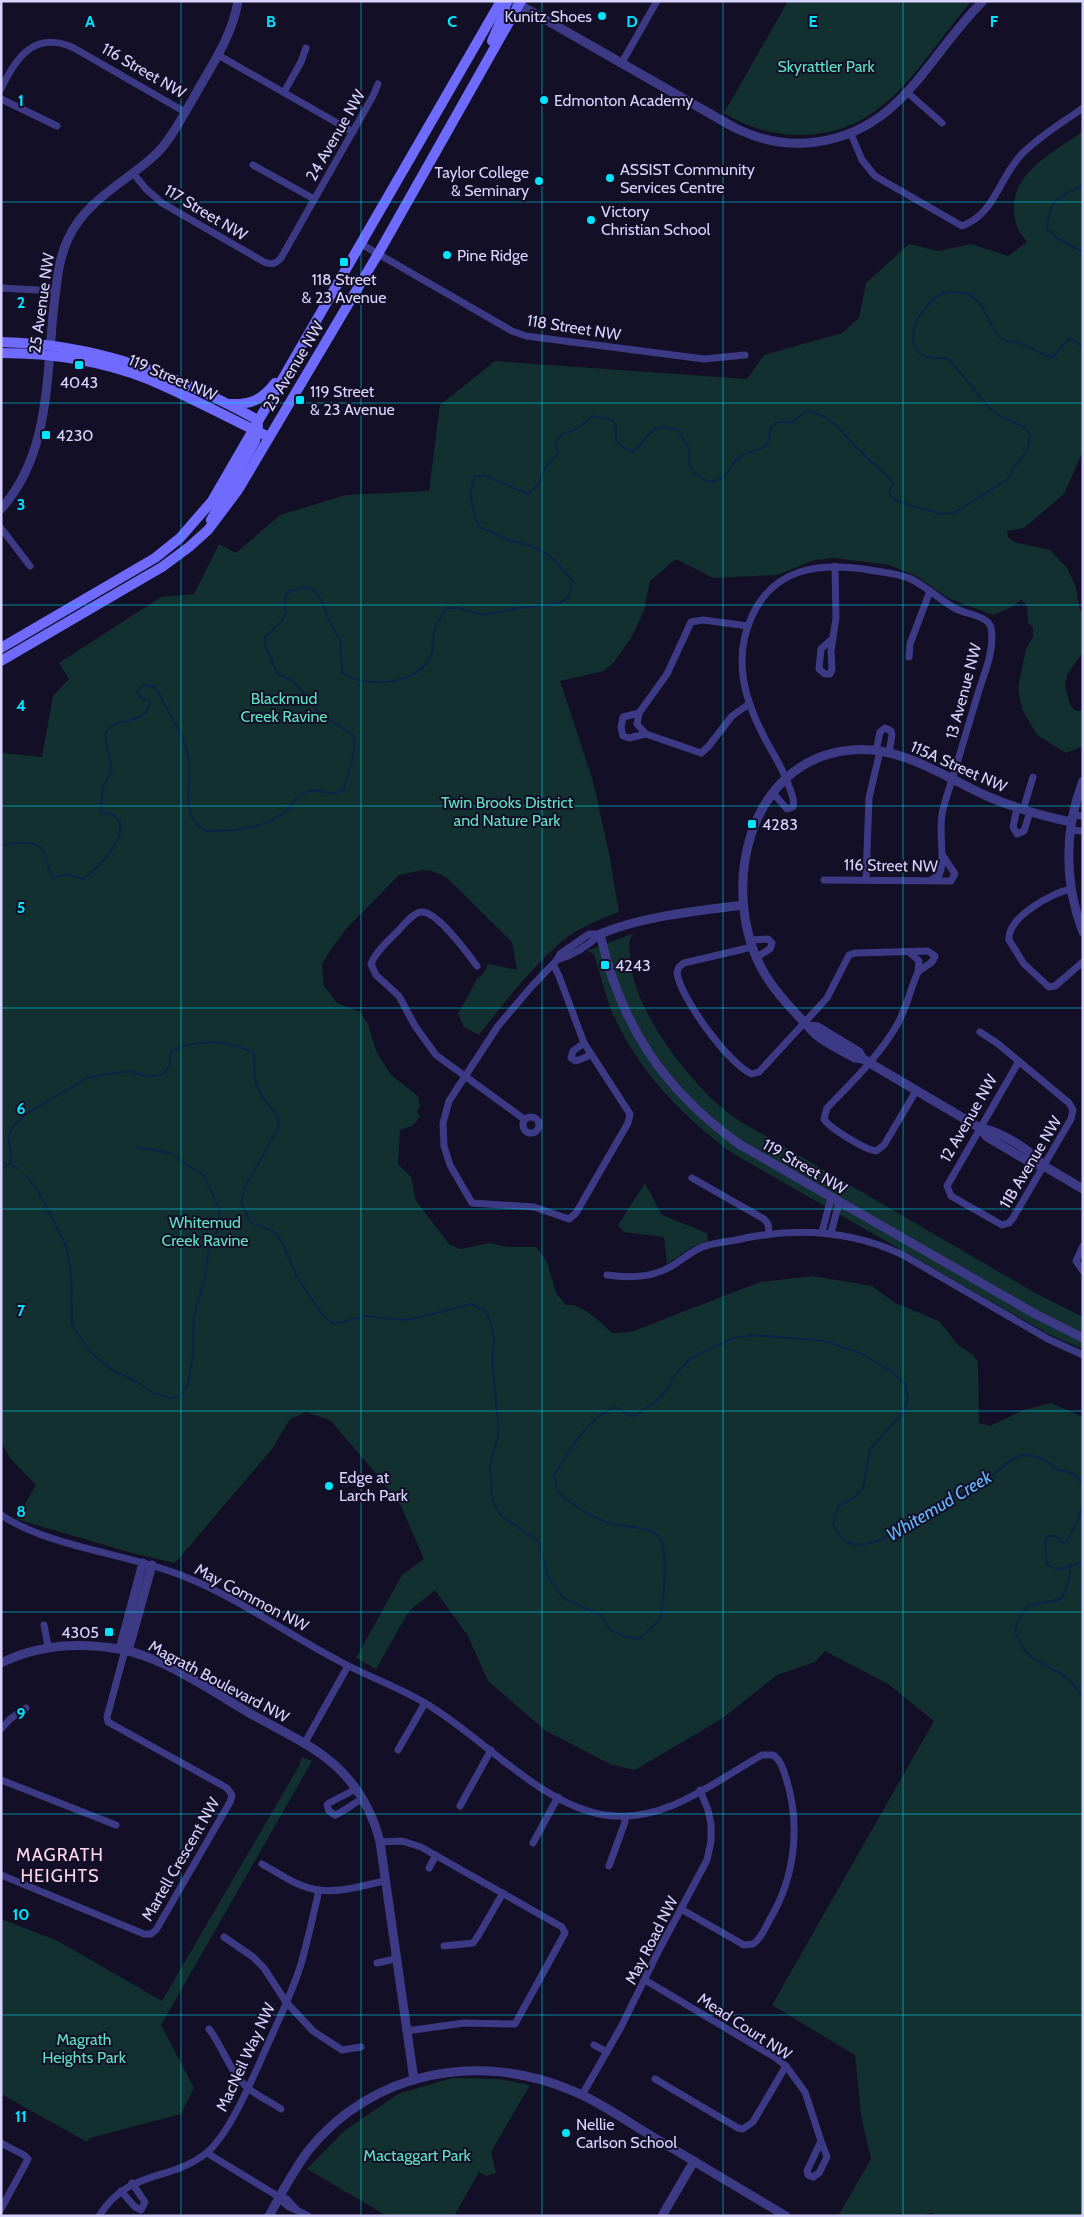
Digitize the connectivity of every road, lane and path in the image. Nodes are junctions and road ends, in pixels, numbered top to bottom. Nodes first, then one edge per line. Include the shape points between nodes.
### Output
1 (238, 1) edge
2 (501, 1) edge
3 (507, 1) edge
4 (657, 1) edge
5 (983, 1) edge
6 (518, 2) edge
7 (306, 48) dead end
8 (218, 55) junction
9 (621, 64) junction
10 (378, 84) dead end
11 (1, 89) edge
12 (284, 92) junction
13 (908, 93) junction
14 (1, 99) edge
15 (1083, 108) edge
16 (185, 112) junction
17 (460, 112) junction
18 (942, 123) dead end
19 (57, 126) dead end
20 (353, 132) junction
21 (852, 134) junction
22 (253, 164) dead end
23 (133, 173) junction
24 (314, 199) junction
25 (360, 244) junction
26 (378, 254) junction
27 (272, 264) joint
28 (1, 288) edge
29 (56, 290) junction
30 (304, 341) junction
31 (1, 342) edge
32 (50, 344) junction
33 (1, 353) edge
34 (49, 355) junction
35 (745, 355) dead end
36 (226, 404) junction
37 (256, 427) junction
38 (269, 437) junction
39 (1, 509) edge
40 (1, 528) edge
41 (208, 530) junction
42 (30, 566) dead end
43 (835, 566) junction
44 (930, 591) junction
45 (748, 626) junction
46 (833, 638) junction
47 (1, 648) edge
48 (910, 658) dead end
49 (1, 661) edge
50 (749, 704) junction
51 (639, 713) junction
52 (646, 734) junction
53 (881, 752) junction
54 (1033, 777) dead end
55 (787, 778) junction
56 (952, 780) junction
57 (1083, 781) edge
58 (773, 793) junction
59 (1024, 810) junction
60 (1083, 816) edge
61 (1071, 822) junction
62 (1083, 831) edge
63 (941, 851) junction
64 (866, 879) junction
65 (824, 880) dead end
66 (931, 880) junction
67 (1071, 889) junction
68 (743, 905) junction
69 (1080, 915) edge
70 (1082, 930) edge
71 (600, 934) junction
72 (751, 944) junction
73 (908, 952) junction
74 (756, 957) junction
75 (555, 962) junction
76 (1083, 962) edge
77 (477, 966) dead end
78 (918, 972) junction
79 (807, 1024) junction
80 (980, 1032) dead end
81 (584, 1043) junction
82 (591, 1056) junction
83 (866, 1061) junction
84 (1019, 1061) junction
85 (464, 1076) junction
86 (916, 1090) junction
87 (524, 1119) dead end
88 (980, 1128) junction
89 (1044, 1166) junction
90 (692, 1178) dead end
91 (1083, 1189) edge
92 (834, 1200) junction
93 (1005, 1225) joint
94 (822, 1232) junction
95 (769, 1233) junction
96 (831, 1233) junction
97 (1083, 1246) edge
98 (1083, 1271) edge
99 (607, 1275) dead end
100 (1083, 1338) edge
101 (1083, 1355) edge
102 (1, 1515) edge
103 (147, 1564) junction
104 (44, 1625) dead end
105 (48, 1646) junction
106 (125, 1650) junction
107 (1, 1663) edge
108 (348, 1666) junction
109 (425, 1703) junction
110 (26, 1708) dead end
111 (1, 1729) edge
112 (304, 1744) junction
113 (398, 1750) dead end
114 (491, 1750) junction
115 (1, 1780) edge
116 (356, 1789) junction
117 (700, 1790) junction
118 (558, 1797) junction
119 (363, 1799) junction
120 (460, 1806) dead end
121 (625, 1816) junction
122 (116, 1825) dead end
123 (380, 1842) junction
124 (533, 1843) dead end
125 (436, 1855) junction
126 (262, 1864) dead end
127 (609, 1866) dead end
128 (429, 1868) dead end
129 (1, 1875) edge
130 (385, 1881) junction
131 (319, 1890) junction
132 (503, 1893) junction
133 (681, 1909) junction
134 (224, 1937) dead end
135 (444, 1946) dead end
136 (395, 1959) junction
137 (377, 1963) dead end
138 (645, 1980) junction
139 (286, 2002) junction
140 (209, 2029) dead end
141 (406, 2031) junction
142 (594, 2045) dead end
143 (361, 2048) dead end
144 (607, 2052) junction
145 (786, 2066) junction
146 (655, 2078) dead end
147 (414, 2080) junction
148 (248, 2088) junction
149 (582, 2095) junction
150 (281, 2109) dead end
151 (821, 2141) dead end
152 (1, 2143) edge
153 (207, 2153) junction
154 (694, 2161) junction
155 (132, 2184) junction
156 (121, 2191) junction
157 (279, 2197) junction
158 (1, 2209) edge
159 (99, 2216) edge
160 (269, 2216) edge
161 (308, 2216) edge
162 (662, 2216) edge
163 (786, 2216) edge

1 - 8 street, 25 Avenue NW via 230,31
2 - 25 main road, 23 Avenue NW
3 - 17 main road via 494,36 466,86
4 - 9 street
5 - 13 street
6 - 9 street
6 - 17 main road, 23 Avenue NW
7 - 12 street
8 - 12 street
8 - 16 street, 25 Avenue NW
9 - 21 street via 756,137 803,143
10 - 20 street, 24 Avenue NW
11 - 16 street, 116 Street NW via 15,62 31,48 49,42 69,45
12 - 20 street
13 - 18 street
13 - 21 street via 885,115
14 - 19 street
15 - 21 street via 1029,147 1013,165 988,207 975,219 960,226 875,176 862,160
16 - 23 street, 25 Avenue NW via 161,148
17 - 26 main road, 23 Avenue NW
20 - 24 street, 24 Avenue NW
22 - 24 street, 24 Avenue NW
23 - 27 street, 117 Street NW via 162,203
23 - 29 street, 25 Avenue NW via 94,203 73,229 62,254
24 - 27 street, 24 Avenue NW via 281,258
25 - 26 street, 118 Street NW
25 - 30 main road, 23 Avenue NW
26 - 35 street, 118 Street NW via 512,331 531,338 704,359
26 - 38 main road, 23 Avenue NW
28 - 29 street
29 - 32 street, 25 Avenue NW
30 - 36 main road via 265,394 247,405
30 - 37 main road, 23 Avenue NW
31 - 32 main road, 119 Street NW
32 - 34 street, 25 Avenue NW
32 - 36 main road, 119 Street NW via 150,368
33 - 34 main road, 119 Street NW
34 - 37 main road, 119 Street NW via 147,379
34 - 39 street, 25 Avenue NW via 37,447 25,476
36 - 37 main road, 119 Street NW
37 - 38 main road, 119 Street NW
37 - 41 main road via 255,441 212,515
37 - 47 main road, 23 Avenue NW via 212,501 180,538 155,558
38 - 41 main road, 23 Avenue NW via 238,490
40 - 42 street
41 - 49 main road, 23 Avenue NW via 162,567
43 - 44 street via 893,574
43 - 45 street via 808,568 786,578 759,604
43 - 46 street
44 - 48 street via 910,644
44 - 56 street, 13 Avenue NW via 956,608 986,620 992,631 988,661
45 - 50 street via 742,665
45 - 51 street via 703,620 691,622 667,674
46 - 46 street via 820,649 819,670 825,674 830,674 832,669
50 - 52 street via 732,716 704,752
50 - 55 street
51 - 52 street via 637,724
51 - 52 street via 622,717 623,736 629,738
53 - 55 street, 115A Street NW via 853,750 826,756 810,762
53 - 56 street, 115A Street NW via 907,758
53 - 64 street via 869,798
54 - 59 street, 115A Street NW
55 - 58 street, 115A Street NW
55 - 58 street via 793,808 787,809
56 - 59 street, 115A Street NW
56 - 63 street, 13 Avenue NW via 942,814
57 - 61 street
58 - 68 street, 115A Street NW via 761,810 750,836 743,878
59 - 61 street, 115A Street NW
60 - 61 street
61 - 62 street
61 - 67 street via 1068,858
63 - 66 street, 13 Avenue NW via 940,873
63 - 66 street, 116 Street NW via 955,876 949,881
64 - 65 street, 116 Street NW
64 - 66 street, 116 Street NW
67 - 69 street
67 - 76 street via 1043,900 1022,917 1009,933 1010,944 1036,977 1050,987
68 - 71 street via 620,926
68 - 72 street
69 - 70 street
71 - 75 street via 592,942
71 - 92 street, 119 Street NW via 628,1018 666,1078 687,1101 739,1144
72 - 74 street
72 - 74 street via 768,939 772,943 770,949
72 - 79 street via 691,961 678,969 678,979 709,1032 745,1071 752,1074 759,1072
73 - 78 street via 919,961
73 - 78 street via 928,951 935,956
73 - 79 street via 849,955 830,993
74 - 79 street via 774,988
75 - 81 street
75 - 85 street via 507,1016
77 - 85 street via 447,930 423,912 405,924 376,955 372,964 374,972 405,1005 431,1050
78 - 83 street via 901,1018 884,1045
79 - 83 street via 814,1033 855,1058
80 - 84 street
81 - 82 street
81 - 82 street via 573,1051 571,1058 576,1061
82 - 85 street via 630,1117 574,1216 569,1219 534,1207 479,1205 470,1201 450,1165 443,1138 446,1109
83 - 86 street
83 - 86 street via 828,1108 824,1119 868,1149 876,1151 884,1145
84 - 88 street, 12 Avenue NW
84 - 89 street, 11B Avenue NW via 1074,1110
85 - 87 street
86 - 88 street
88 - 89 street via 988,1137 1031,1163
88 - 93 street, 12 Avenue NW via 949,1181 948,1191 998,1224
89 - 91 street
89 - 93 street, 11B Avenue NW via 1013,1218
90 - 95 street via 764,1219
92 - 94 street
92 - 96 street
92 - 100 street, 119 Street NW via 1037,1316
94 - 95 street
94 - 96 street
95 - 99 street via 706,1246 659,1272 626,1278
96 - 101 street via 904,1255 1043,1336
97 - 98 street via 1077,1256 1077,1264
102 - 103 street, May Common NW via 45,1536
103 - 106 street
103 - 108 street, May Common NW via 217,1591
104 - 105 street
105 - 106 street, Magrath Boulevard NW via 79,1645
105 - 107 street, Magrath Boulevard NW
106 - 112 street, Magrath Boulevard NW via 166,1666
106 - 129 street, Martell Crescent NW via 108,1722 227,1788 232,1795 230,1802 152,1934 144,1934
108 - 109 street, May Common NW
108 - 112 street
109 - 113 street
109 - 114 street, May Common NW
110 - 111 street
112 - 116 street, Magrath Boulevard NW via 334,1764
114 - 118 street, May Common NW via 526,1778
114 - 120 street
115 - 122 street
116 - 119 street, Magrath Boulevard NW
116 - 119 street via 329,1802 329,1811 339,1813
117 - 121 street, May Common NW via 656,1812
117 - 133 street, May Road NW via 710,1816 710,1846 704,1869
117 - 133 street, May Common NW via 764,1754 776,1757 792,1799 792,1860 778,1904 760,1938 753,1944 742,1944
118 - 121 street, May Common NW via 586,1811
118 - 124 street
119 - 123 street, Magrath Boulevard NW
121 - 127 street
123 - 125 street via 408,1842
123 - 130 street, Magrath Boulevard NW
125 - 128 street
125 - 132 street
126 - 131 street via 291,1880
130 - 131 street via 345,1889
130 - 136 street, Magrath Boulevard NW
131 - 139 street, MacNeil Way NW via 303,1958
132 - 135 street via 473,1943
132 - 141 street via 562,1927 565,1933 517,2020 510,2025 464,2023
133 - 138 street, May Road NW
134 - 139 street via 264,1968
136 - 137 street
136 - 141 street, Magrath Boulevard NW
138 - 144 street, May Road NW
138 - 145 street, Mead Court NW
139 - 143 street via 313,2031 331,2044 342,2050
139 - 148 street, MacNeil Way NW
140 - 148 street
141 - 147 street, Magrath Boulevard NW
142 - 144 street
144 - 149 street, May Road NW
145 - 146 street via 752,2122 743,2128
145 - 151 street, Mead Court NW via 805,2092
147 - 149 street via 460,2070 487,2070 541,2079
147 - 157 street via 364,2102 330,2128 308,2151
148 - 150 street
148 - 153 street, MacNeil Way NW via 223,2134
149 - 154 street
152 - 158 street via 28,2159
153 - 155 street, MacNeil Way NW via 190,2164
153 - 157 street
154 - 162 street
154 - 163 street
155 - 156 street, MacNeil Way NW
155 - 156 street via 145,2202 141,2210
156 - 159 street, MacNeil Way NW
157 - 160 street
157 - 161 street via 283,2205

